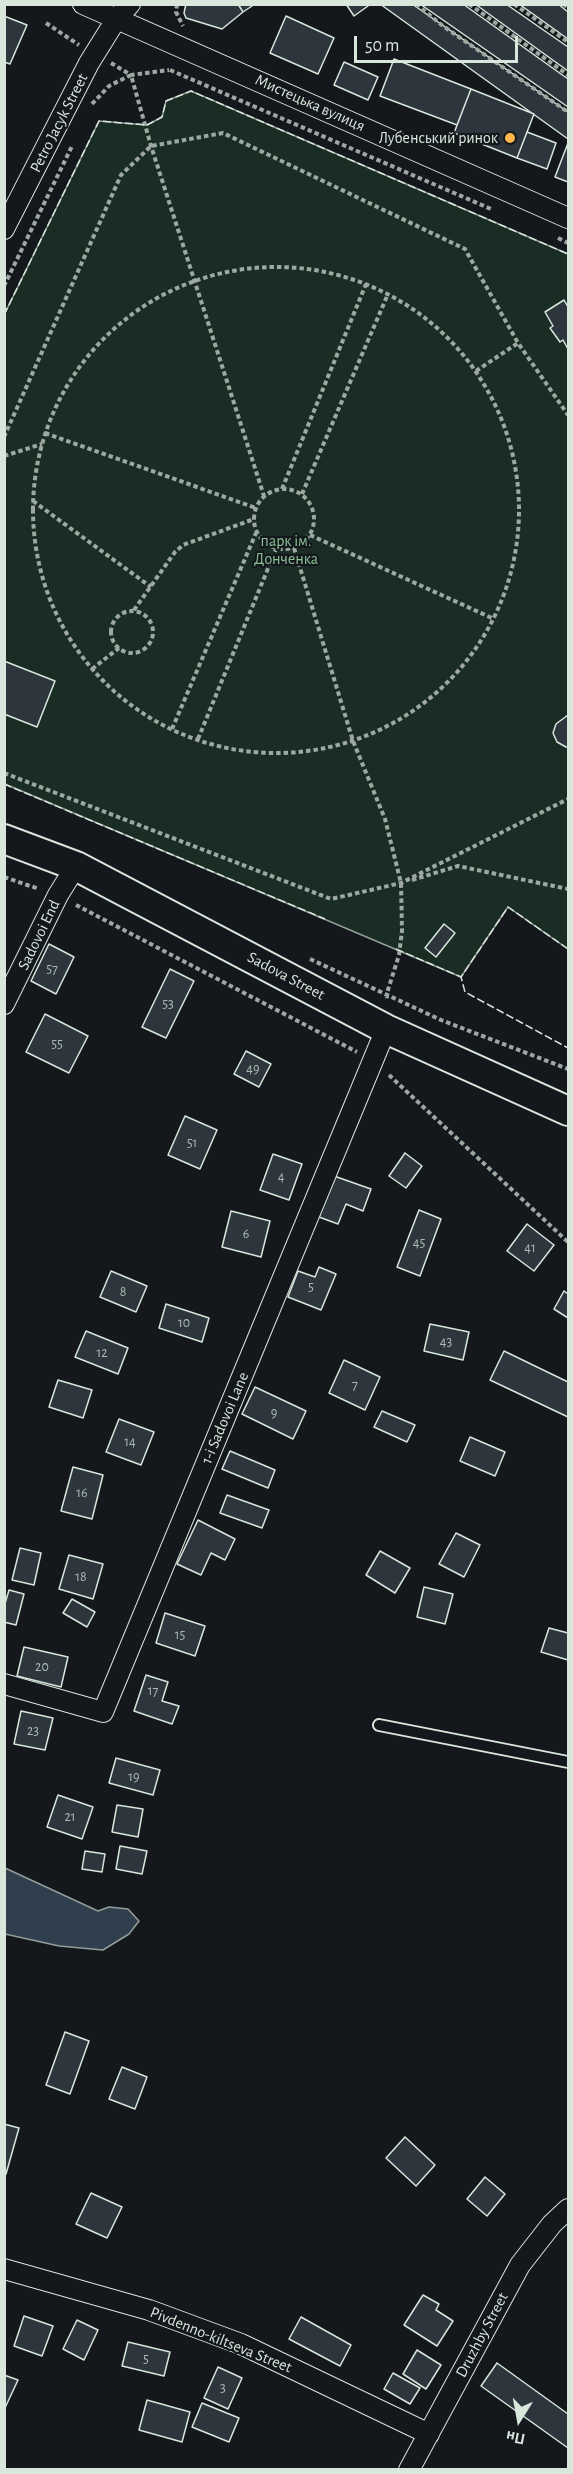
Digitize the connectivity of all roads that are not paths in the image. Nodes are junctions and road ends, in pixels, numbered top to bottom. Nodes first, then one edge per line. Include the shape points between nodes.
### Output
1 (83, 4) edge
2 (124, 11) edge
3 (568, 218) edge
4 (4, 229) edge
5 (4, 838) edge
6 (76, 866) junction
7 (4, 1004) edge
8 (387, 1029) junction
9 (567, 1111) edge
10 (4, 1684) edge
11 (379, 1725) dead end
12 (568, 1762) edge
13 (568, 2210) edge
14 (4, 2269) edge
15 (429, 2434) junction
16 (409, 2469) edge

1 - 2 street, Мистецька вулиця
2 - 3 street, Мистецька вулиця
2 - 4 street, Petro Jacyk Street via 89,63
5 - 6 main road, Sadova Street
6 - 7 street, Sadovoi End
6 - 8 main road, Sadova Street
8 - 9 main road, Sadova Street
8 - 10 street, 1-i Sadovoi Lane via 103,1712
11 - 12 lane
13 - 15 street, Druzhby Street via 520,2265
14 - 15 street, Pivdenno-kiltseva Street via 149,2310 241,2344
15 - 16 street, Druzhby Street

